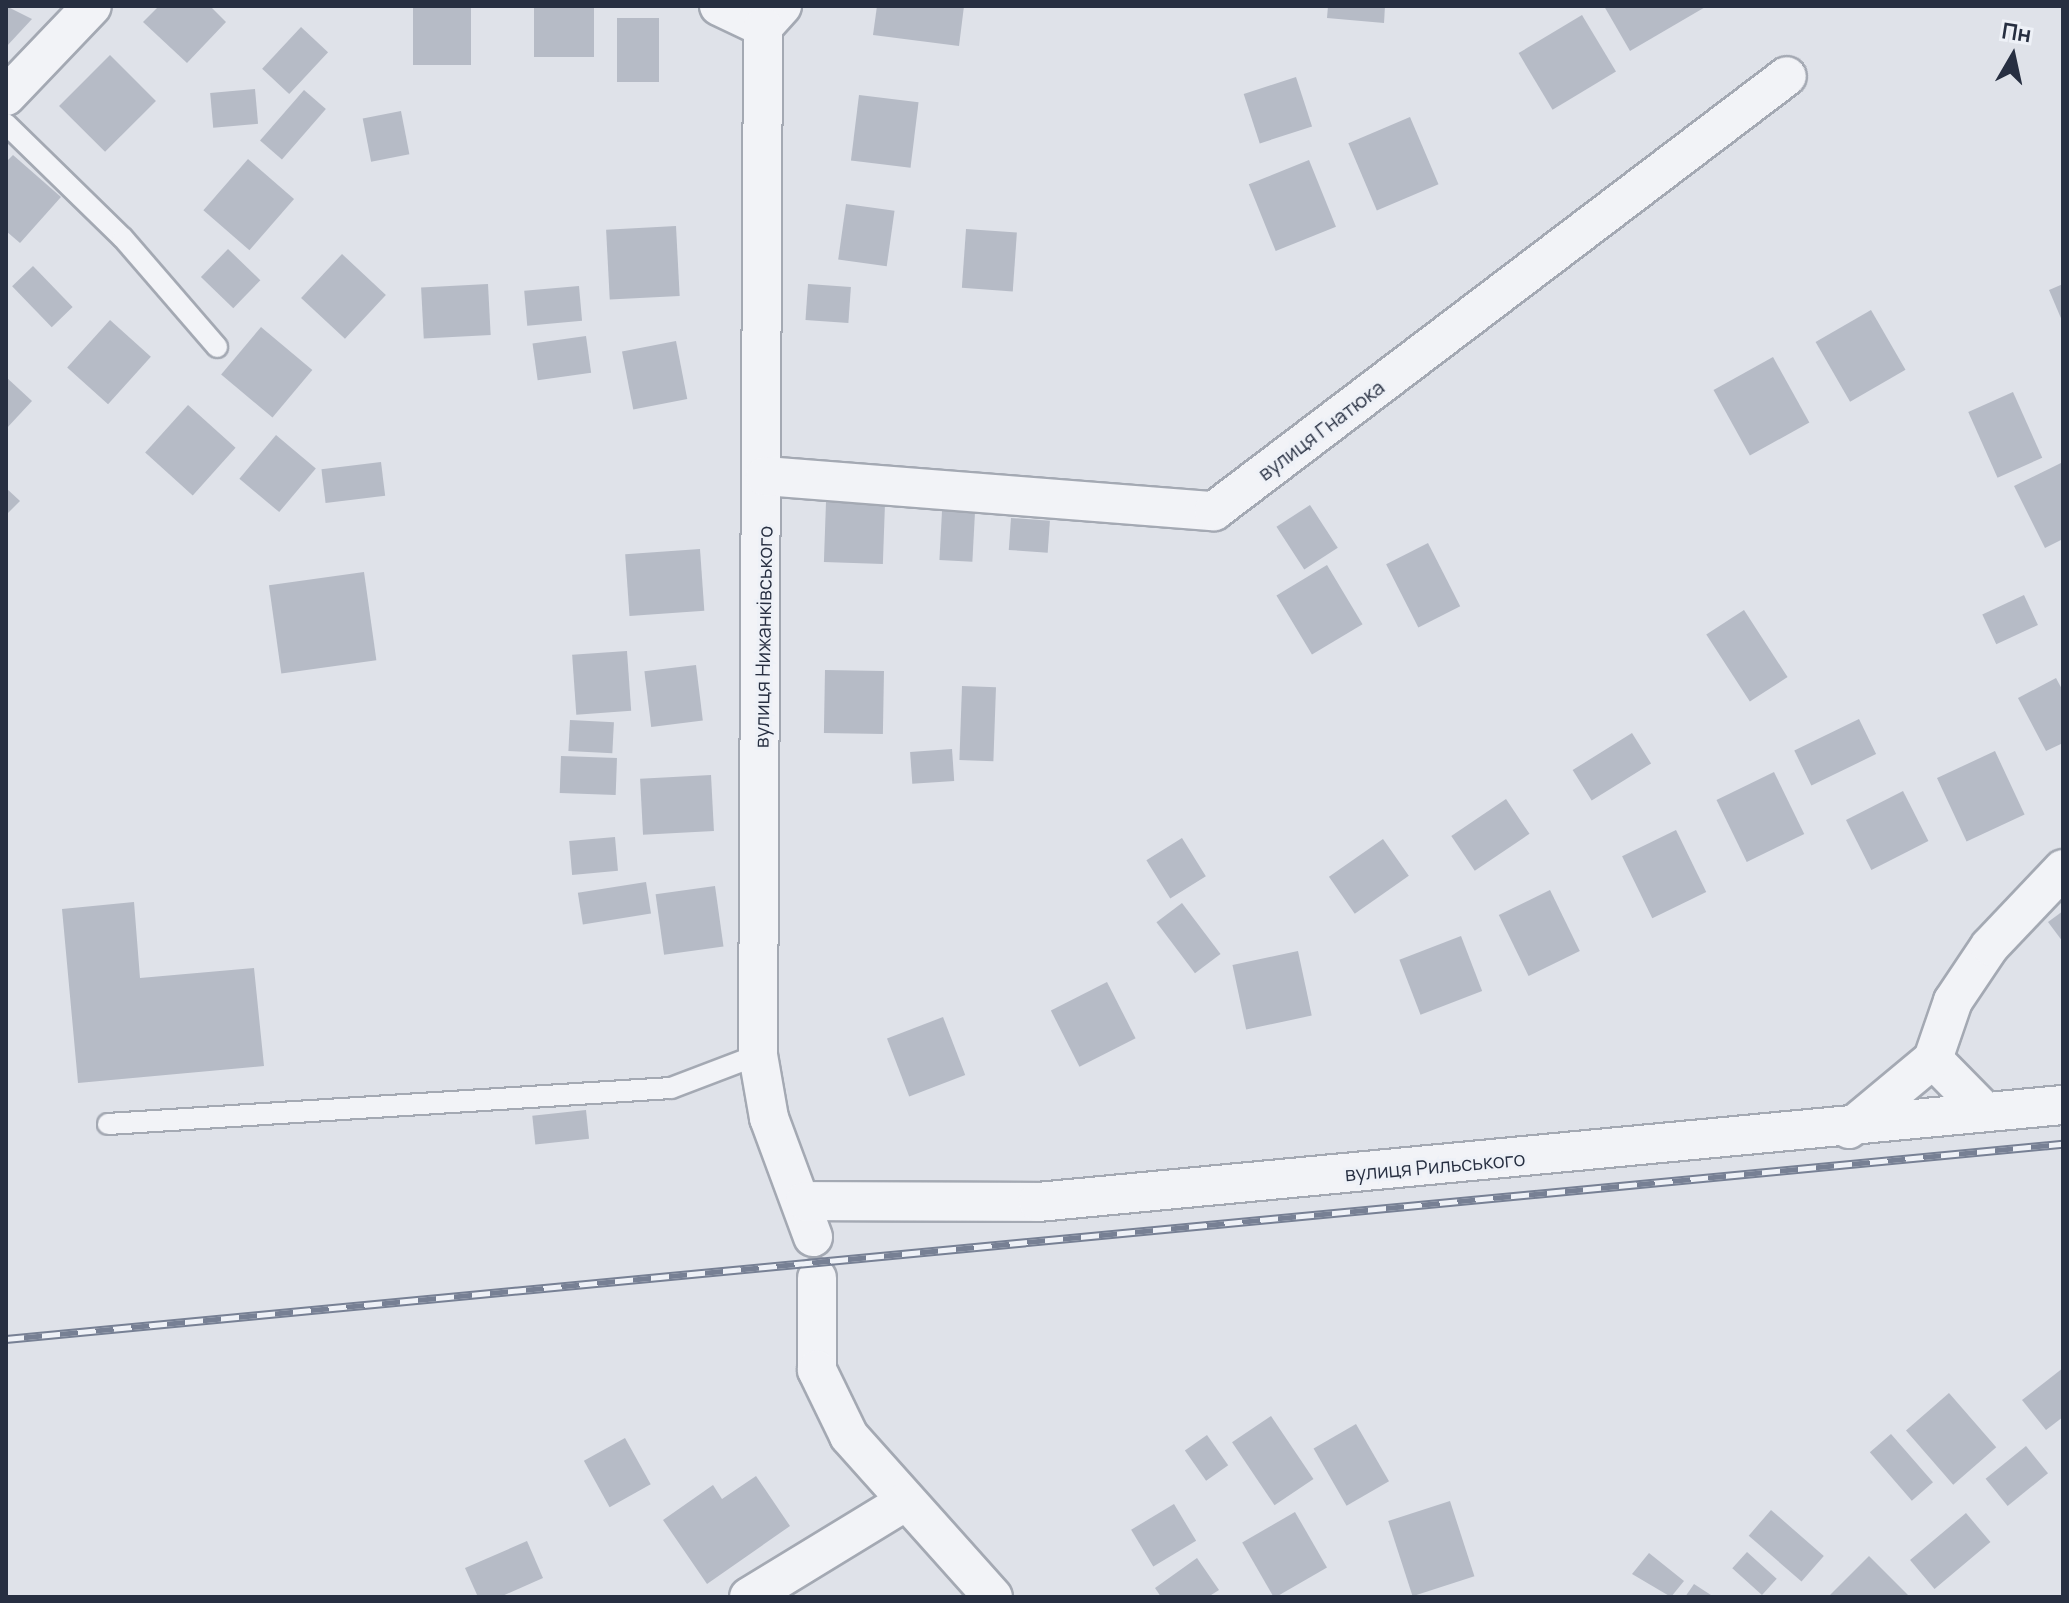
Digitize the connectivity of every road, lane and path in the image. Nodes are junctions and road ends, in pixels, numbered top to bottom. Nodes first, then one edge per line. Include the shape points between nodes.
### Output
1 (92, 6) edge
2 (719, 6) edge
3 (772, 17) edge
4 (1787, 76) dead end
5 (6, 96) edge
6 (6, 124) edge
7 (217, 347) dead end
8 (765, 476) junction
9 (2063, 869) edge
10 (758, 1055) junction
11 (1933, 1059) junction
12 (2063, 1105) edge
13 (1985, 1112) junction
14 (108, 1124) dead end
15 (1849, 1129) junction
16 (809, 1219) joint
17 (817, 1278) dead end
18 (906, 1501) junction
19 (749, 1597) edge
20 (993, 1597) edge

1 - 5 street
2 - 3 street, вулиця Нижанківського
3 - 8 street, вулиця Нижанківського
4 - 8 street, вулиця Гнатюка via 1214,511
6 - 7 lane via 123,238
8 - 10 street, вулиця Нижанківського
9 - 11 street via 1990,946 1953,1001
10 - 14 lane via 671,1088
10 - 16 street, вулиця Нижанківського via 769,1118
11 - 13 street
11 - 15 street
12 - 13 street, вулиця Рильського
13 - 15 street, вулиця Рильського
15 - 16 street, вулиця Рильського
17 - 18 street via 817,1370 849,1436
18 - 19 street
18 - 20 street

